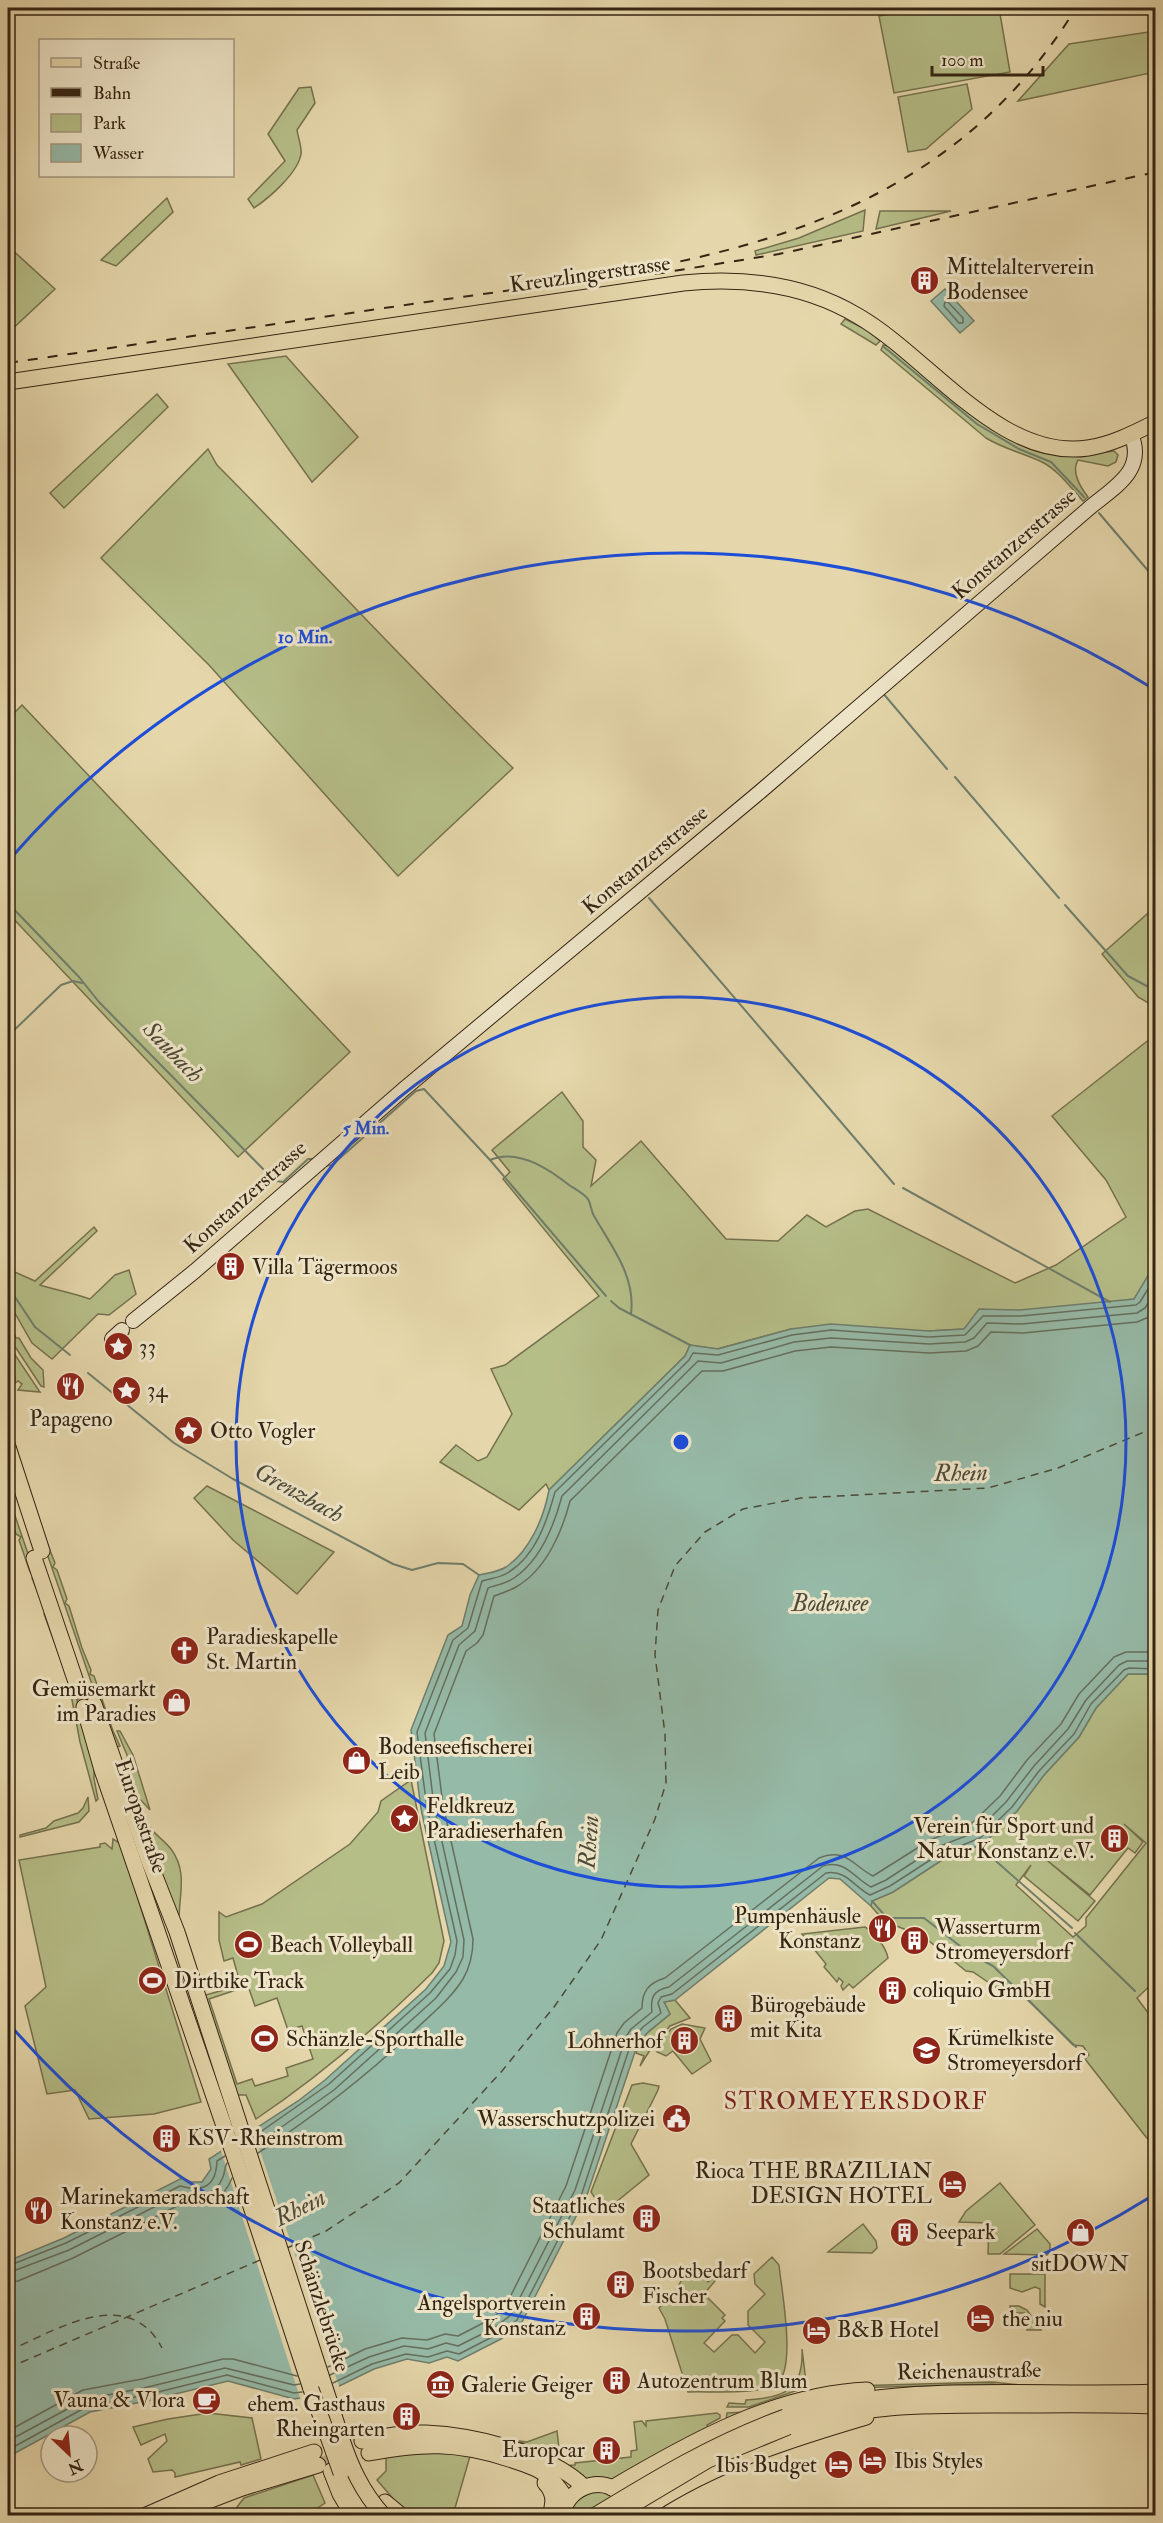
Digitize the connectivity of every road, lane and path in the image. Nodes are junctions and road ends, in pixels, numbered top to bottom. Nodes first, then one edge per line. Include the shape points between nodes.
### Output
1 (8, 382) edge
2 (1155, 422) edge
3 (1131, 434) junction
4 (133, 1321) dead end
5 (8, 1447) edge
6 (8, 1483) edge
7 (38, 1555) junction
8 (84, 1690) tunnel mouth
9 (177, 1932) joint
10 (160, 1938) joint
11 (311, 2389) junction
12 (1155, 2392) edge
13 (894, 2395) junction
14 (910, 2406) junction
15 (1155, 2406) edge
16 (787, 2422) junction
17 (341, 2437) junction
18 (541, 2472) junction
19 (584, 2487) junction
20 (612, 2487) junction
21 (560, 2512) edge
22 (144, 2516) edge
23 (170, 2516) edge
24 (354, 2516) edge
25 (368, 2516) edge
26 (384, 2516) edge
27 (402, 2516) edge
28 (594, 2516) edge
29 (614, 2516) edge
30 (631, 2516) edge
31 (639, 2516) edge

1 - 3 main road, Kreuzlingerstrasse via 683,283 734,280 808,293 857,315 889,336 996,425 1020,438 1077,449
2 - 3 main road
3 - 4 street, Konstanzerstrasse via 1137,456 1125,477 718,828
5 - 7 main road
6 - 7 main road
7 - 8 main road
9 - 10 main road, Europastraße via 89,1705 107,1787
9 - 17 main road, Schänzlebrücke
10 - 11 main road, Schänzlebrücke
11 - 24 main road via 311,2408 327,2458 340,2494
11 - 25 main road, Schänzlebrücke, bridge via 341,2474
12 - 13 main road, Reichenaustraße
13 - 16 main road, Reichenaustraße via 826,2406
13 - 20 main road via 878,2390 846,2391 792,2402 704,2437
14 - 15 main road, Reichenaustraße
14 - 16 main road, Reichenaustraße via 884,2406
14 - 31 main road via 754,2453 690,2483
16 - 28 main road, bridge via 704,2451
16 - 29 main road, bridge via 708,2460
17 - 26 main road, Schänzlebrücke, bridge via 356,2477
17 - 27 main road via 352,2448 374,2488
18 - 19 main road via 457,2446 372,2446 425,2433 500,2444 547,2463
18 - 21 main road via 551,2479
18 - 21 main road via 552,2497 552,2509
19 - 20 main road
19 - 21 main road
20 - 30 main road via 624,2497
22 - 23 main road via 219,2483 315,2459

